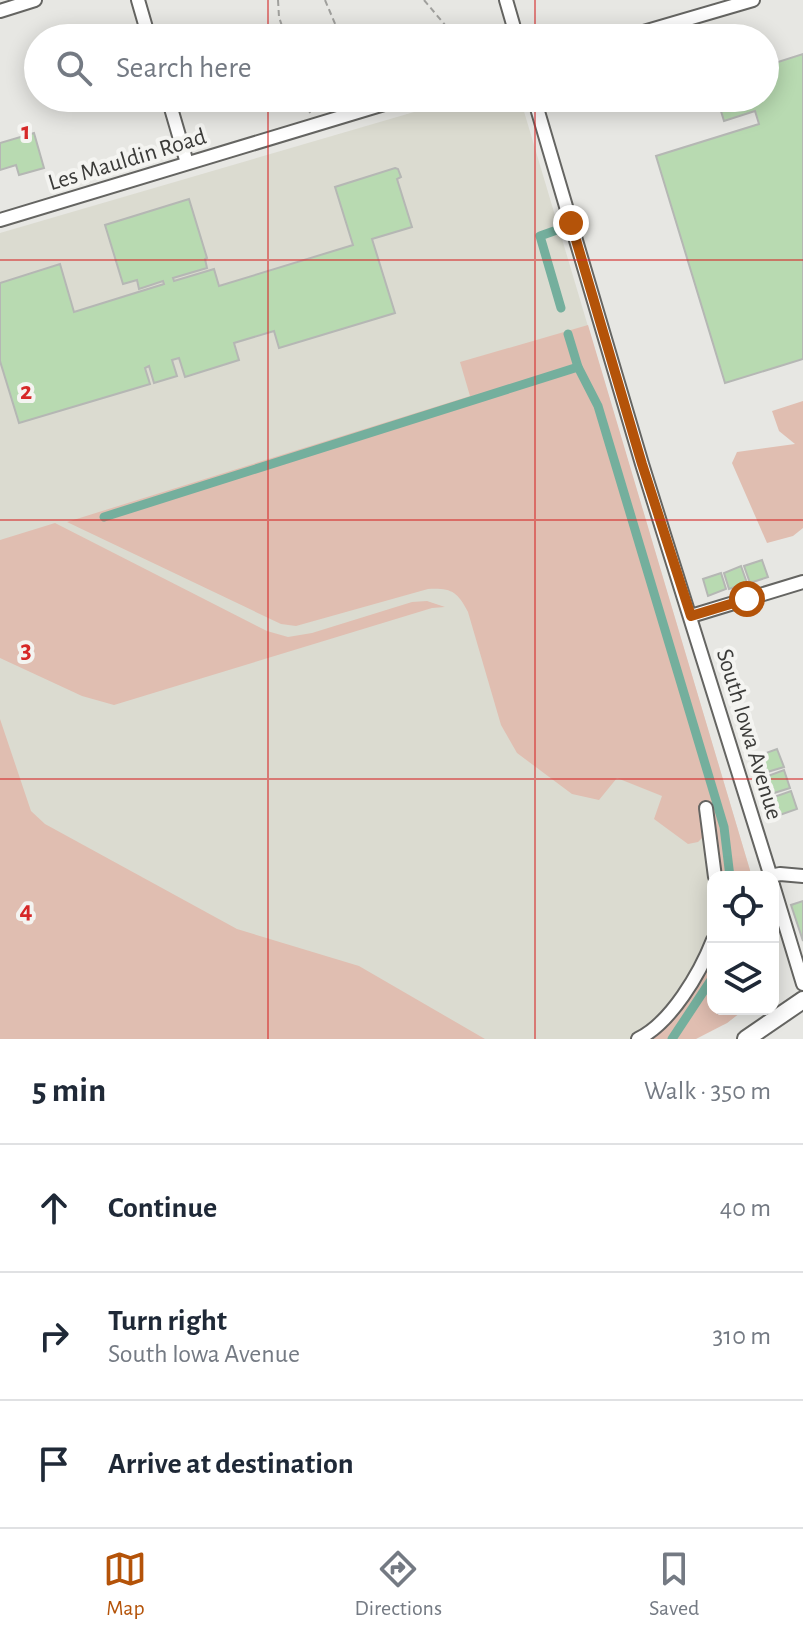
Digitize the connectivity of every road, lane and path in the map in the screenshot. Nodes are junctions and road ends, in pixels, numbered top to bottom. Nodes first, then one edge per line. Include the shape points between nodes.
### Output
1 (35, 0) edge
2 (138, 0) edge
3 (278, 0) edge
4 (325, 0) edge
5 (424, 0) edge
6 (506, 0) edge
7 (753, 0) edge
8 (0, 11) edge
9 (145, 24) edge
10 (281, 24) edge
11 (335, 24) edge
12 (444, 24) edge
13 (513, 24) edge
14 (671, 24) edge
15 (172, 112) edge
16 (310, 112) edge
17 (357, 112) edge
18 (538, 112) edge
19 (314, 125) junction
20 (187, 163) junction
21 (0, 220) edge
22 (803, 582) edge
23 (691, 616) junction
24 (706, 808) dead end
25 (714, 871) edge
26 (768, 871) edge
27 (779, 874) edge
28 (803, 876) edge
29 (779, 905) edge
30 (712, 943) edge
31 (803, 984) edge
32 (803, 1000) edge
33 (638, 1039) edge
34 (746, 1039) edge

1 - 8 street
2 - 9 street
3 - 10 path
4 - 11 path
5 - 12 path
6 - 13 street
7 - 14 street
15 - 20 street
16 - 19 path
17 - 19 street, Les Mauldin Road
18 - 23 street, South Iowa Avenue
19 - 20 street, Les Mauldin Road
20 - 21 street, Les Mauldin Road
22 - 23 street
23 - 26 street, South Iowa Avenue
24 - 25 street
27 - 28 street
29 - 31 street
30 - 33 street via 667,1016
32 - 34 main road

